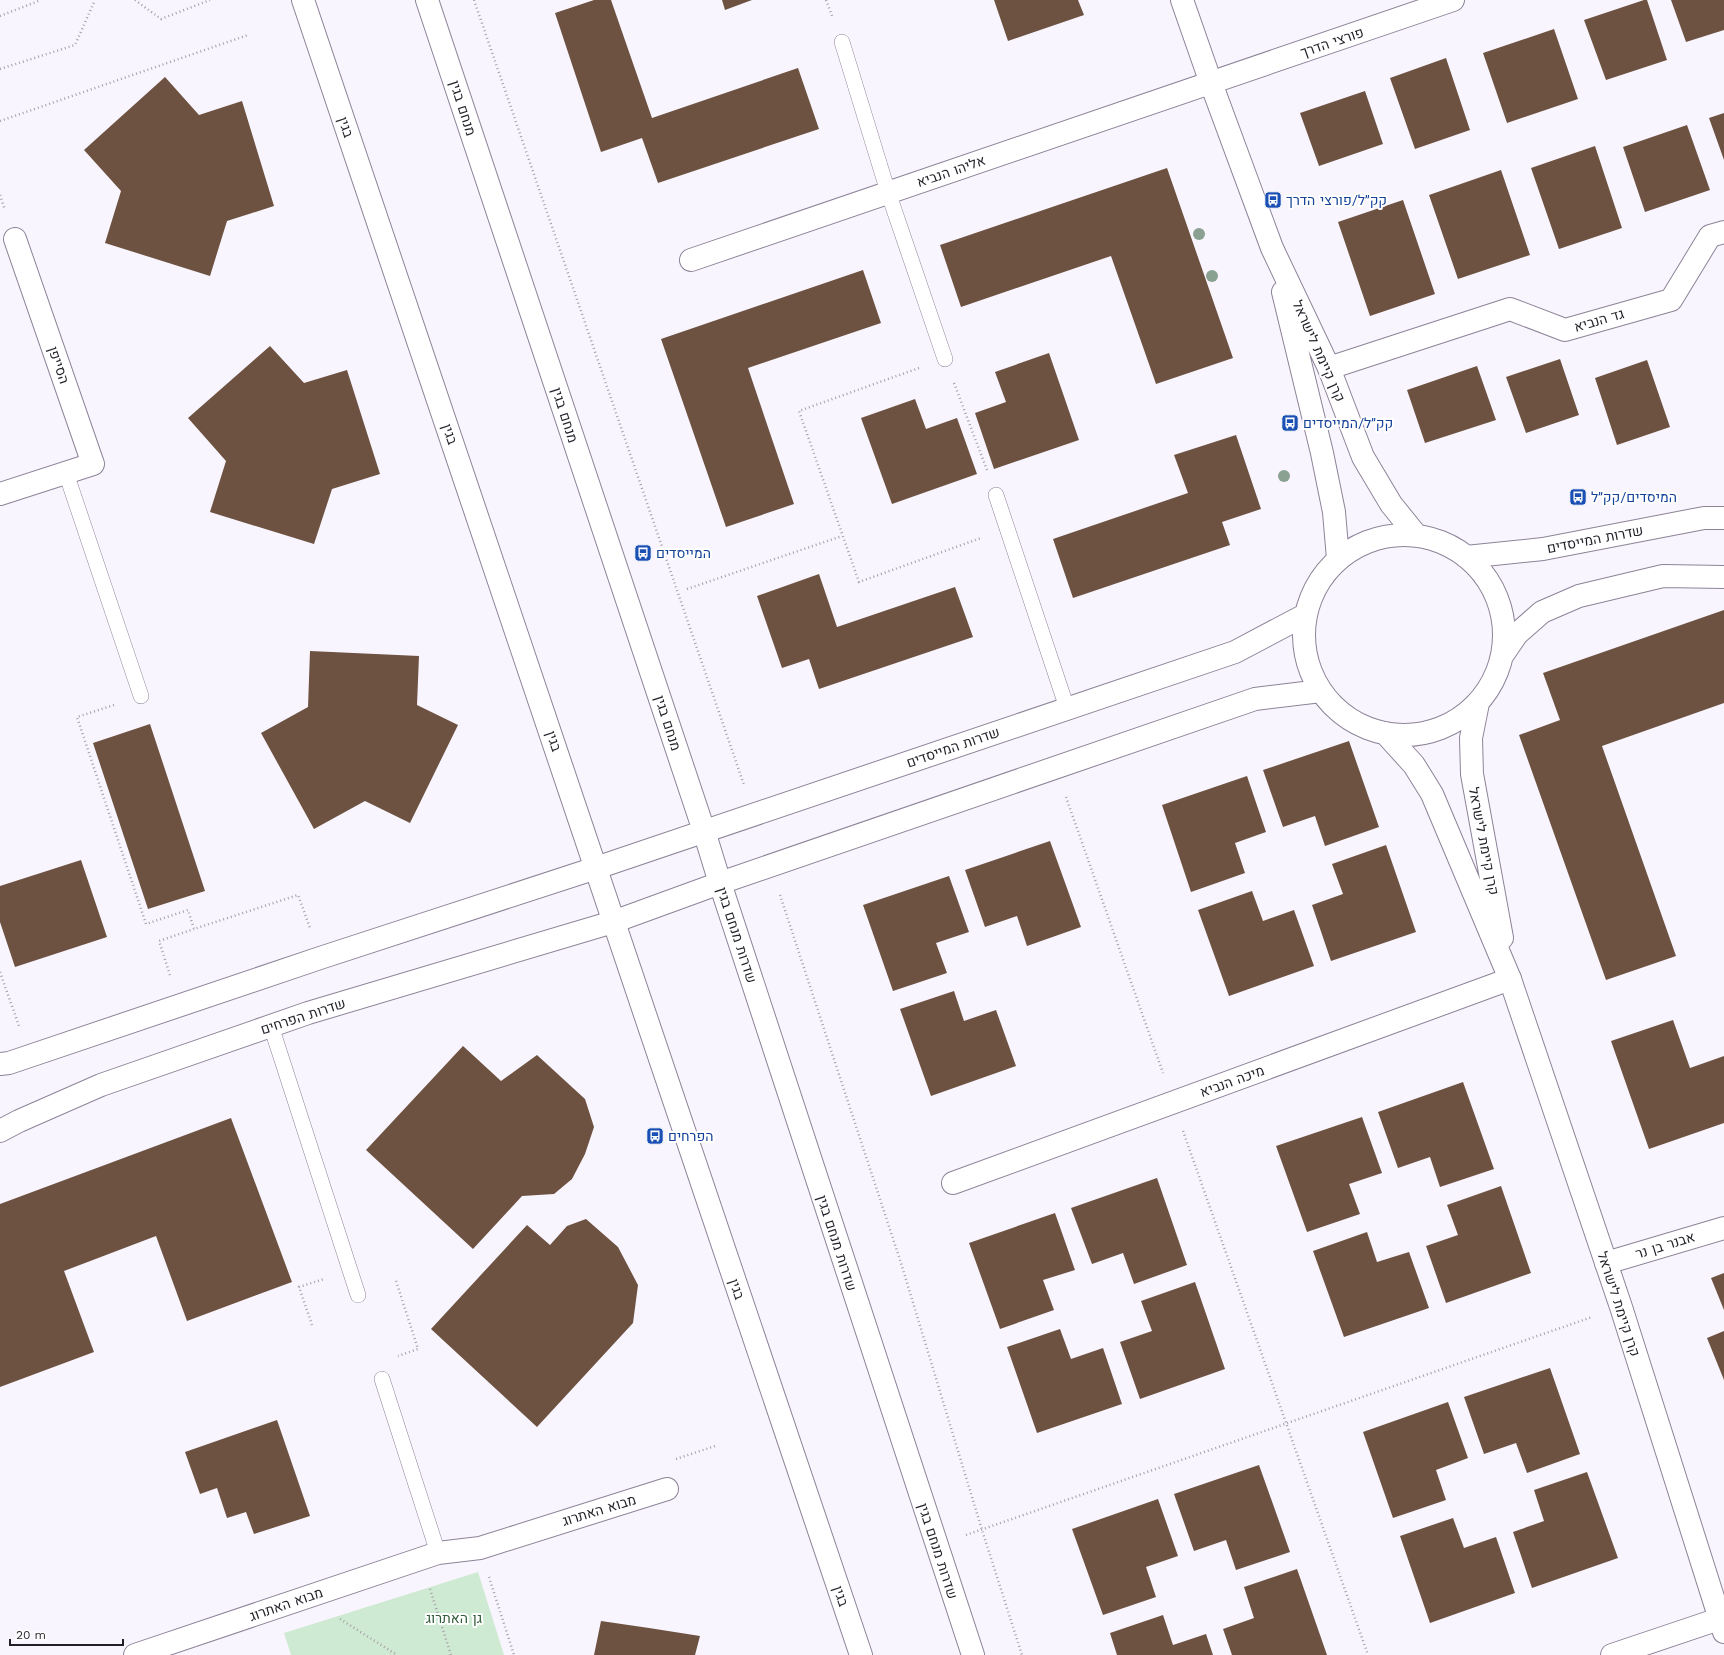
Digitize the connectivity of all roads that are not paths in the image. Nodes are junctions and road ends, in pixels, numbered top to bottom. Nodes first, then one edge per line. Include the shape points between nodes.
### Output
1 (303, 0) edge
2 (427, 0) edge
3 (1182, 0) edge
4 (1453, 0) edge
5 (842, 42) dead end
6 (1211, 83) junction
7 (888, 192) junction
8 (1724, 232) edge
9 (15, 239) dead end
10 (1272, 248) junction
11 (691, 260) dead end
12 (945, 359) road end
13 (1329, 368) junction
14 (66, 473) junction
15 (0, 494) edge
16 (996, 495) road end
17 (1724, 518) edge
18 (1416, 535) junction
19 (1466, 557) junction
20 (1338, 559) junction
21 (1724, 577) edge
22 (1305, 615) junction
23 (1502, 656) junction
24 (1322, 691) junction
25 (141, 696) road end
26 (1478, 703) junction
27 (1067, 708) junction
28 (1385, 733) junction
29 (704, 831) junction
30 (596, 868) junction
31 (720, 883) junction
32 (613, 922) junction
33 (1510, 979) junction
34 (271, 1026) junction
35 (0, 1064) edge
36 (0, 1132) edge
37 (954, 1183) dead end
38 (1724, 1228) edge
39 (1606, 1263) junction
40 (358, 1295) dead end
41 (382, 1379) road end
42 (667, 1489) dead end
43 (429, 1556) junction
44 (1722, 1625) edge
45 (135, 1655) edge
46 (861, 1655) edge
47 (972, 1655) edge
48 (1612, 1655) edge

1 - 30 street, בגין
2 - 29 street, מנחם בגין
3 - 6 street, קרן קיימת לישראל
4 - 6 street, פורצי הדרך
5 - 7 lane
6 - 7 street, אליהו הנביא
6 - 10 street, קרן קיימת לישראל
7 - 11 street, אליהו הנביא
7 - 12 lane
8 - 13 street, גד הנביא via 1710,236 1670,300 1565,330 1510,309
9 - 14 street, הסייפן via 93,464
10 - 13 street, קרן קיימת לישראל
10 - 20 street, קרן קיימת לישראל via 1325,468 1334,512
13 - 18 street, קרן קיימת לישראל via 1362,456 1390,504
14 - 15 street, הסייפן
14 - 25 lane
16 - 27 lane
17 - 19 street, שדרות המייסדים via 1704,518 1543,549
18 - 19 street via 1443,542
18 - 20 street via 1402,534 1375,539 1349,550
19 - 23 street via 1481,571 1498,599 1504,629
20 - 22 street via 1316,585
21 - 23 street via 1663,576 1579,596 1542,612 1517,634
22 - 24 street via 1305,655
22 - 27 street, שדרות המייסדים via 1235,652
23 - 26 street via 1493,681
24 - 28 street via 1335,707 1352,720
24 - 31 street via 1255,698
26 - 28 street via 1456,721 1428,732 1399,735
26 - 33 street, קרן קיימת לישראל via 1471,738 1472,774
27 - 29 street, שדרות המייסדים
28 - 33 street, קרן קיימת לישראל via 1414,765 1432,794
29 - 30 street, שדרות המייסדים
29 - 31 street, שדרות מנחם בגין
30 - 32 street
30 - 35 street
31 - 32 street
31 - 47 street, שדרות מנחם בגין
32 - 34 street, שדרות הפרחים
32 - 46 street, בגין
33 - 37 street, מיכה הנביא
33 - 39 street, קרן קיימת לישראל
34 - 36 street, שדרות הפרחים via 101,1085
34 - 40 lane
38 - 39 street, אבנר בן נר
39 - 44 street, קרן קיימת לישראל
41 - 43 lane
42 - 43 street, מבוא האתרוג via 480,1548
43 - 45 street, מבוא האתרוג
44 - 48 street

